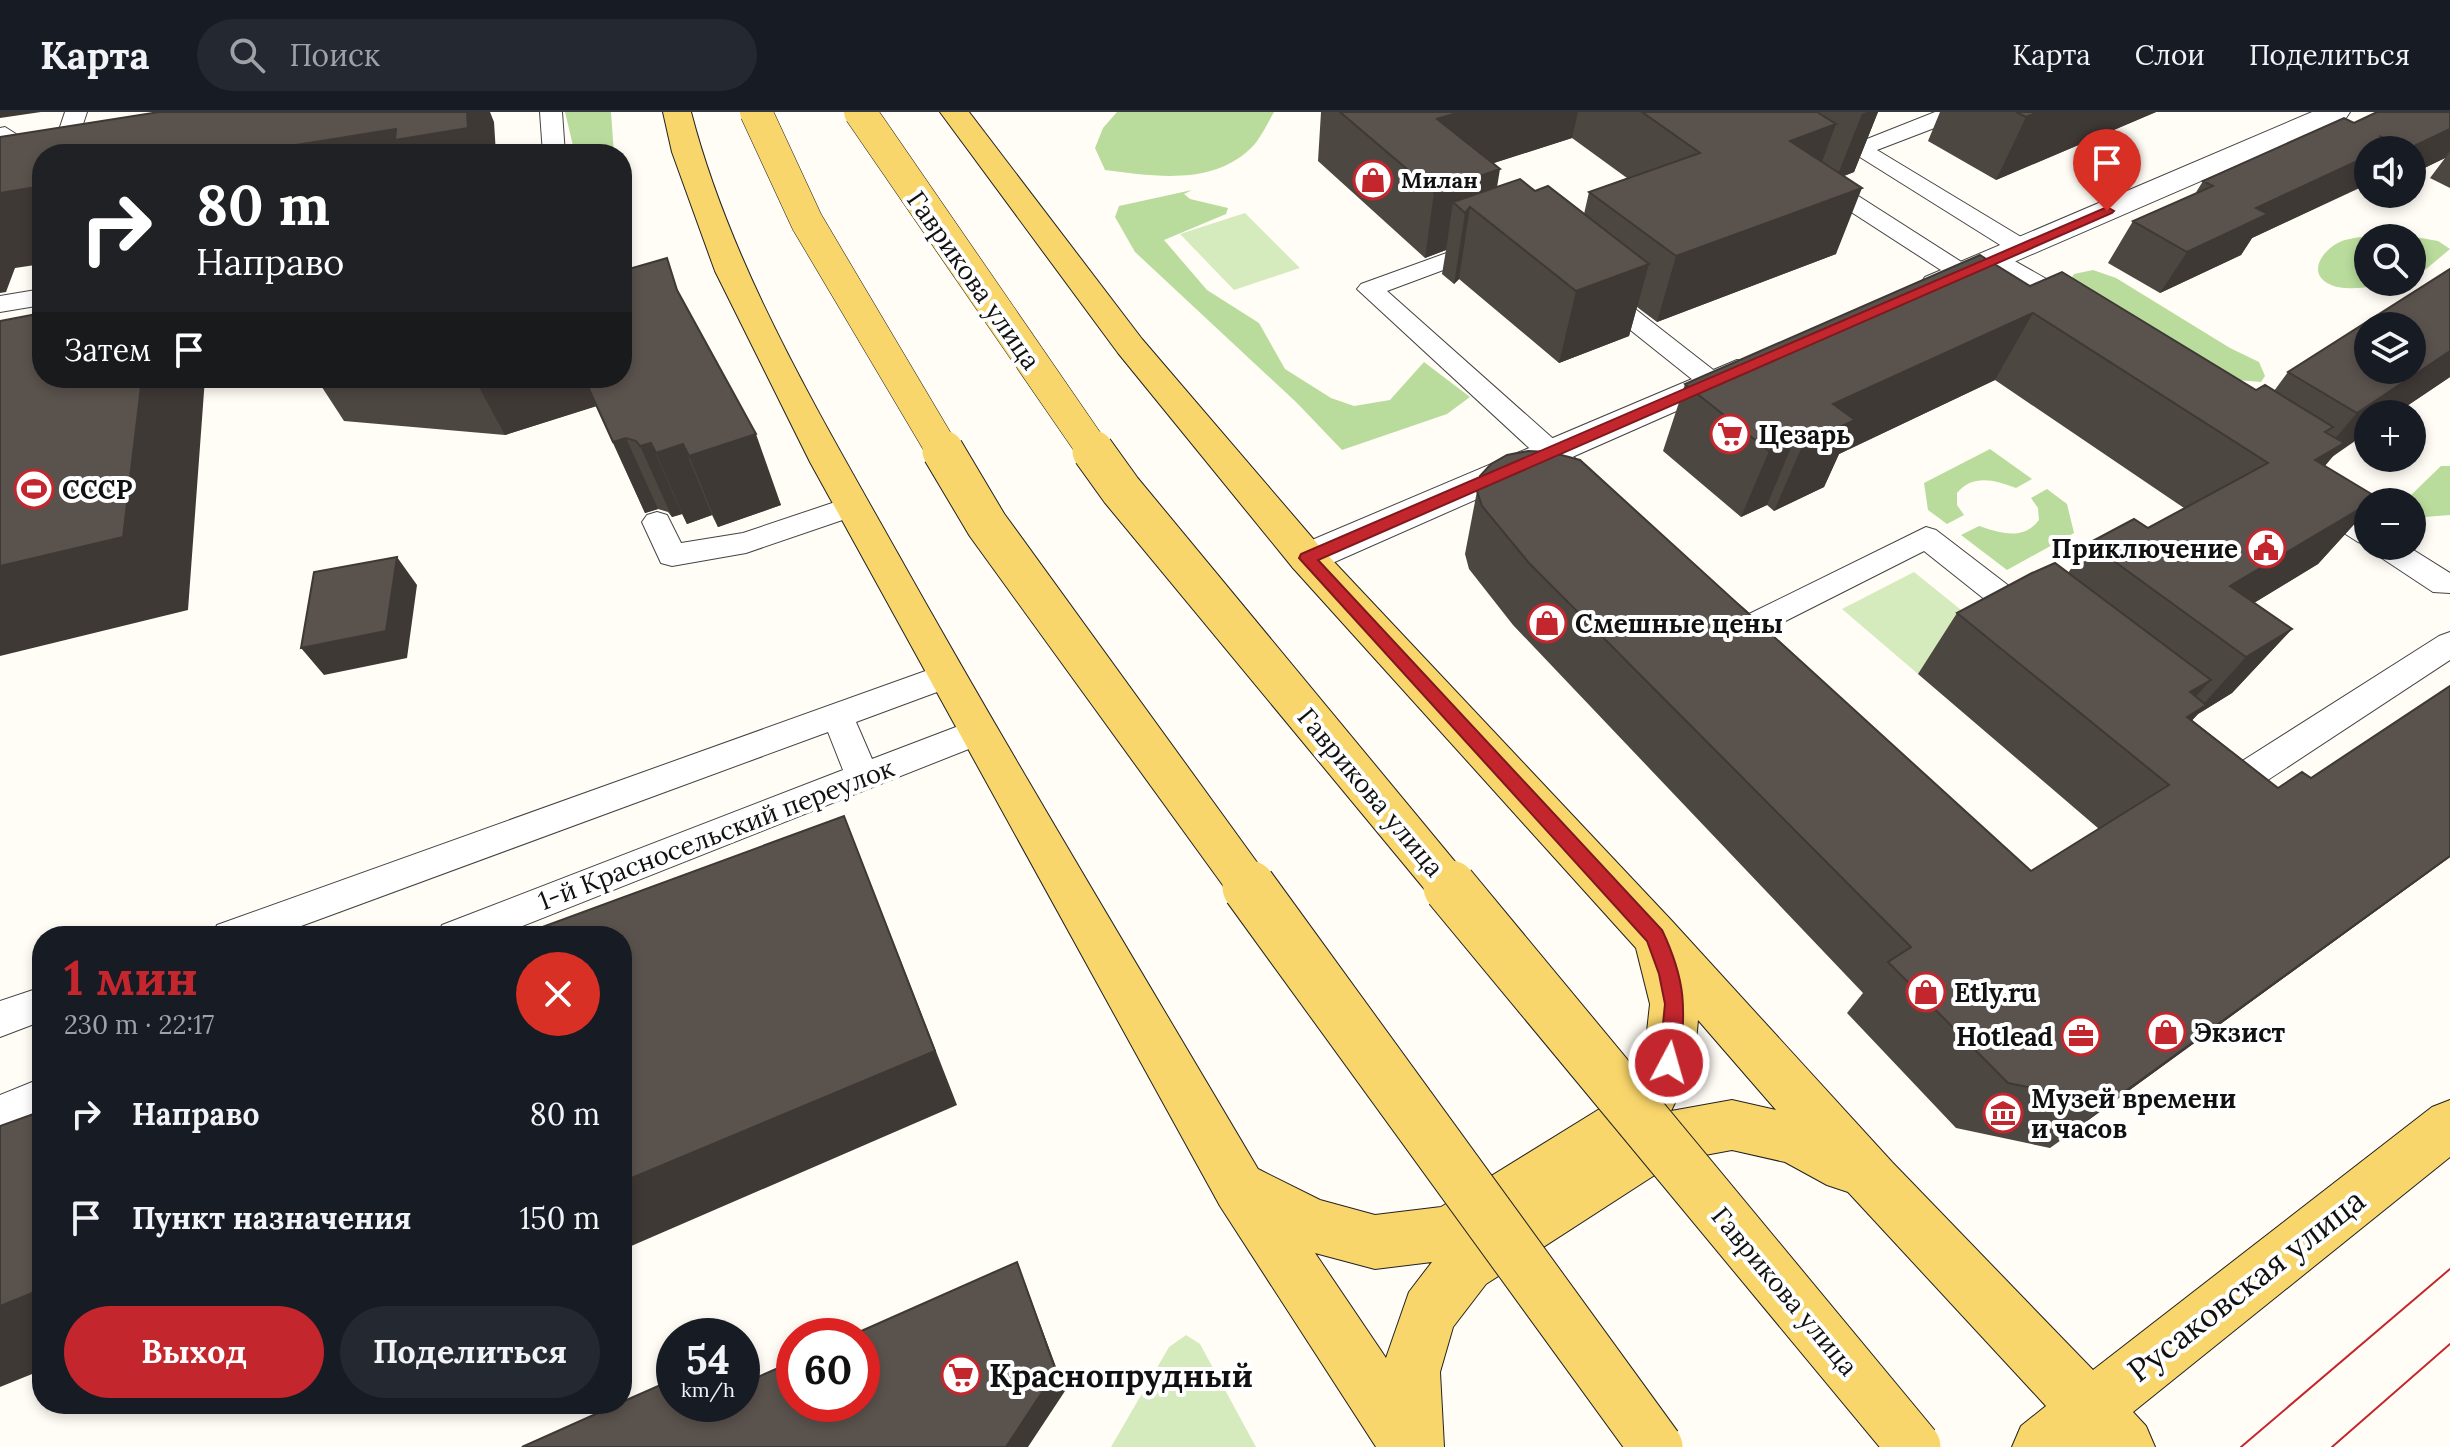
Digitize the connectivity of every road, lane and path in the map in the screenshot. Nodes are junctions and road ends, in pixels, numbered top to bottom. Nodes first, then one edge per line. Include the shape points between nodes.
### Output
1 (76, 112) edge
2 (551, 112) edge
3 (677, 112) edge
4 (756, 112) edge
5 (860, 112) edge
6 (954, 112) edge
7 (1799, 112) edge
8 (1955, 112) edge
9 (2336, 112) edge
10 (65, 144) edge
11 (553, 144) edge
12 (1860, 149) junction
13 (1803, 172) edge
14 (1508, 238) edge
15 (2009, 253) junction
16 (1572, 272) edge
17 (1962, 273) junction
18 (1905, 298) edge
19 (32, 299) edge
20 (0, 304) edge
21 (2009, 304) edge
22 (2104, 323) edge
23 (1763, 360) edge
24 (1712, 382) junction
25 (1551, 452) junction
26 (2288, 484) edge
27 (1595, 493) edge
28 (853, 506) junction
29 (657, 522) dead end
30 (2354, 526) edge
31 (1307, 558) junction
32 (2407, 560) edge
33 (2444, 584) dead end
34 (1700, 587) edge
35 (2057, 639) edge
36 (2450, 644) edge
37 (945, 676) junction
38 (837, 715) junction
39 (977, 732) junction
40 (2188, 743) edge
41 (863, 777) junction
42 (257, 926) edge
43 (481, 926) edge
44 (1655, 936) junction
45 (32, 1008) edge
46 (0, 1019) edge
47 (32, 1101) edge
48 (0, 1114) edge
49 (2450, 1125) edge
50 (1873, 1181) junction
51 (1239, 1187) junction
52 (2107, 1428) edge
53 (1412, 1447) edge
54 (1656, 1447) edge
55 (1914, 1447) edge
56 (2042, 1447) edge

1 - 10 lane
2 - 11 lane
3 - 28 main road via 731,271
4 - 54 main road, bridge via 807,222 987,525
5 - 55 main road, Гаврикова улица, bridge via 1121,490
6 - 31 main road via 1130,346
7 - 12 lane
8 - 12 lane
9 - 15 street
12 - 15 lane
13 - 17 lane
14 - 25 lane via 1370,289
15 - 17 street
15 - 22 lane
16 - 24 lane
17 - 18 street
17 - 21 lane
19 - 20 lane
23 - 24 street
24 - 25 street
25 - 27 lane
25 - 31 street
26 - 30 lane
28 - 29 lane via 746,543 672,555
28 - 37 main road
31 - 44 main road
32 - 33 lane
34 - 35 lane via 1746,629 1926,537
36 - 40 lane via 2239,781
37 - 38 lane
37 - 39 main road
38 - 41 lane
38 - 42 lane
39 - 41 lane, 1-й Красносельский переулок
39 - 51 main road
41 - 43 lane, 1-й Красносельский переулок
44 - 50 main road
44 - 51 main road via 1675,1004 1669,1063 1645,1109 1449,1233 1375,1242 1312,1225
45 - 46 lane
47 - 48 lane
49 - 52 main road, Русаковская улица
50 - 52 main road
50 - 53 main road via 1794,1139 1732,1125 1668,1137 1466,1264 1429,1312 1411,1372
51 - 53 main road
52 - 56 main road, Русаковская улица

